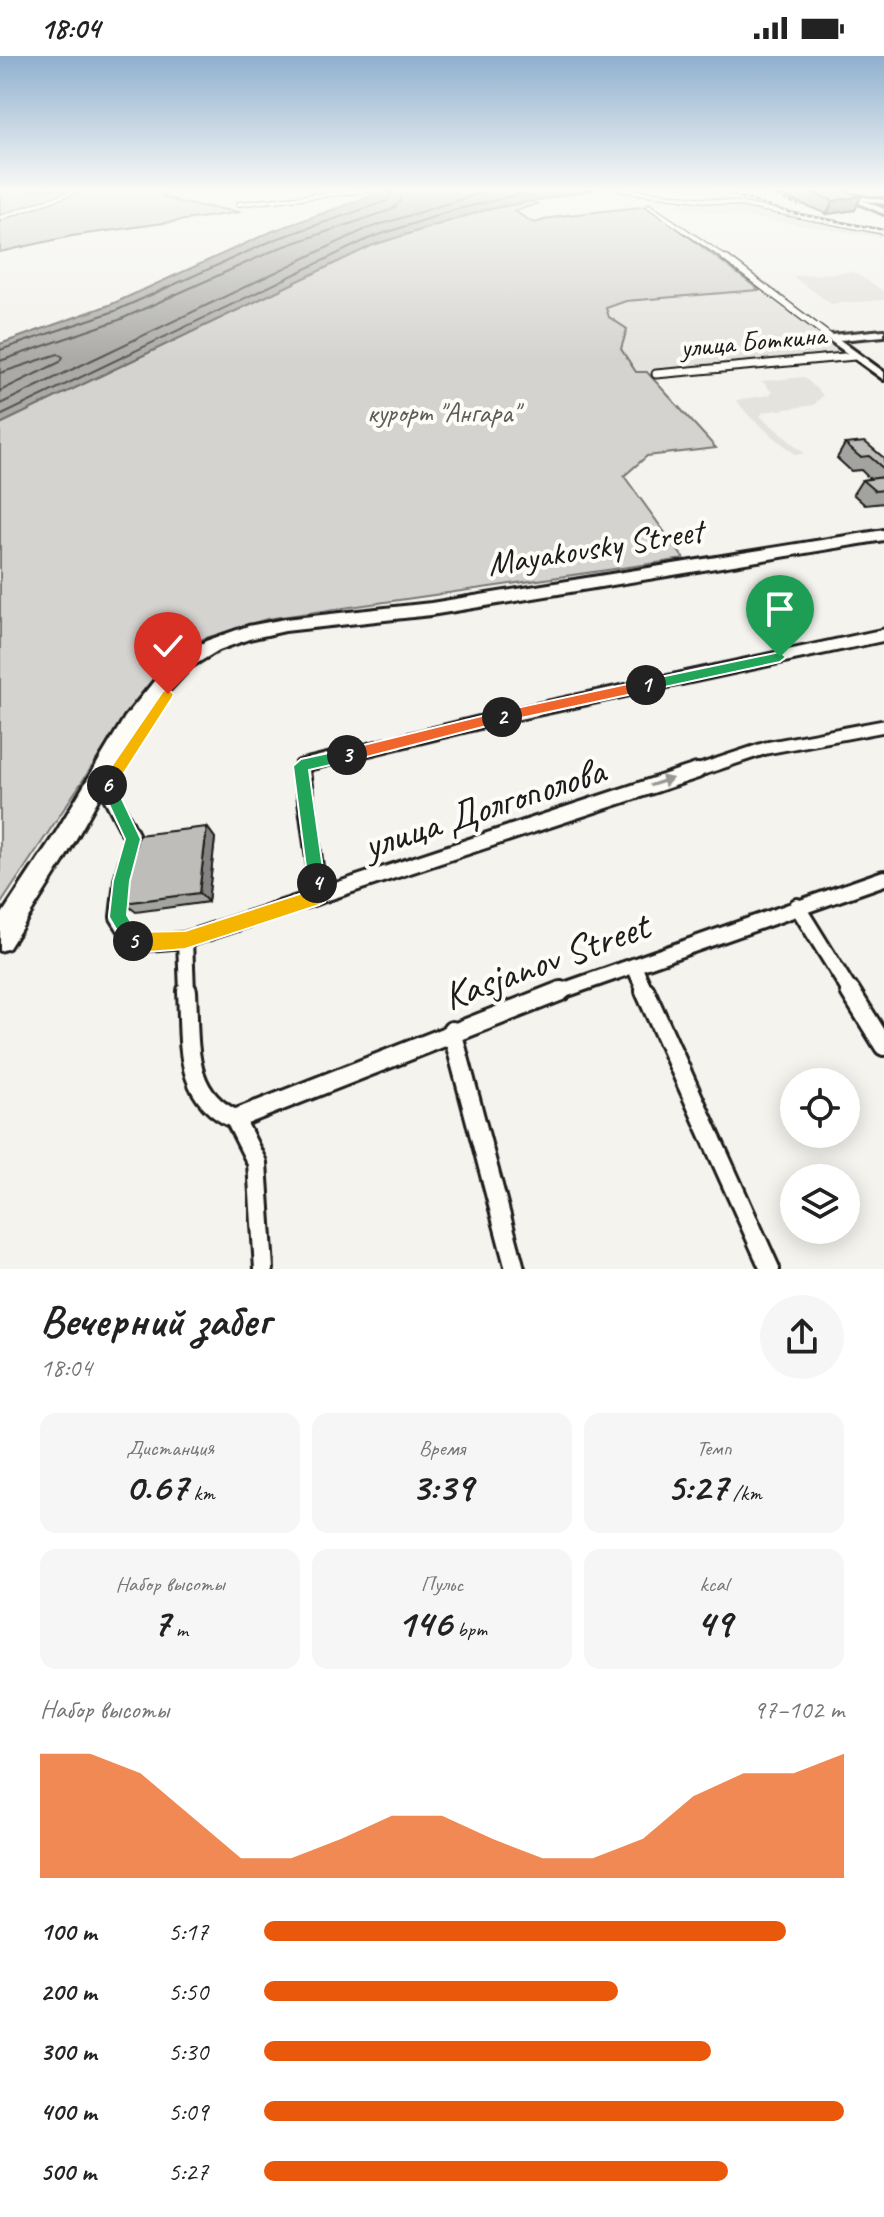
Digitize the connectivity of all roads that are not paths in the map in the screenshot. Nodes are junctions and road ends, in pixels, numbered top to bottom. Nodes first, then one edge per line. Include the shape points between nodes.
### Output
1 (709, 246) edge
2 (884, 333) edge
3 (831, 338) junction
4 (855, 356) junction
5 (656, 374) dead end
6 (884, 377) edge
7 (884, 535) edge
8 (317, 623) junction
9 (884, 635) edge
10 (881, 726) edge
11 (106, 787) junction
12 (61, 844) junction
13 (884, 878) edge
14 (319, 896) junction
15 (797, 906) junction
16 (0, 939) edge
17 (185, 940) junction
18 (634, 966) junction
19 (452, 1031) junction
20 (884, 1046) edge
21 (235, 1119) junction
22 (264, 1269) edge
23 (515, 1269) edge
24 (770, 1269) edge

1 - 3 street
2 - 3 main road, улица Боткина
3 - 4 main road
4 - 5 street, улица Боткина
4 - 6 main road
7 - 8 main road, Mayakovsky Street
8 - 11 main road, Mayakovsky Street via 236,644 195,665 168,694
8 - 12 main road, Mayakovsky Street via 255,632 186,660 129,730
9 - 14 street via 301,766
14 -> 10 street, улица Долгополова via 766,748
11 - 12 main road, Mayakovsky Street
11 - 17 street, улица Долгополова via 133,839 118,917 135,944
12 - 16 main road, Mayakovsky Street
13 - 15 street, Kasjanov Street
14 - 17 street, улица Долгополова
15 - 18 street, Kasjanov Street
15 - 20 street
17 - 21 street via 196,1083 214,1110
18 - 19 street, Kasjanov Street
18 - 24 street
19 - 21 street, Kasjanov Street
19 - 23 street
21 - 22 street via 257,1163

